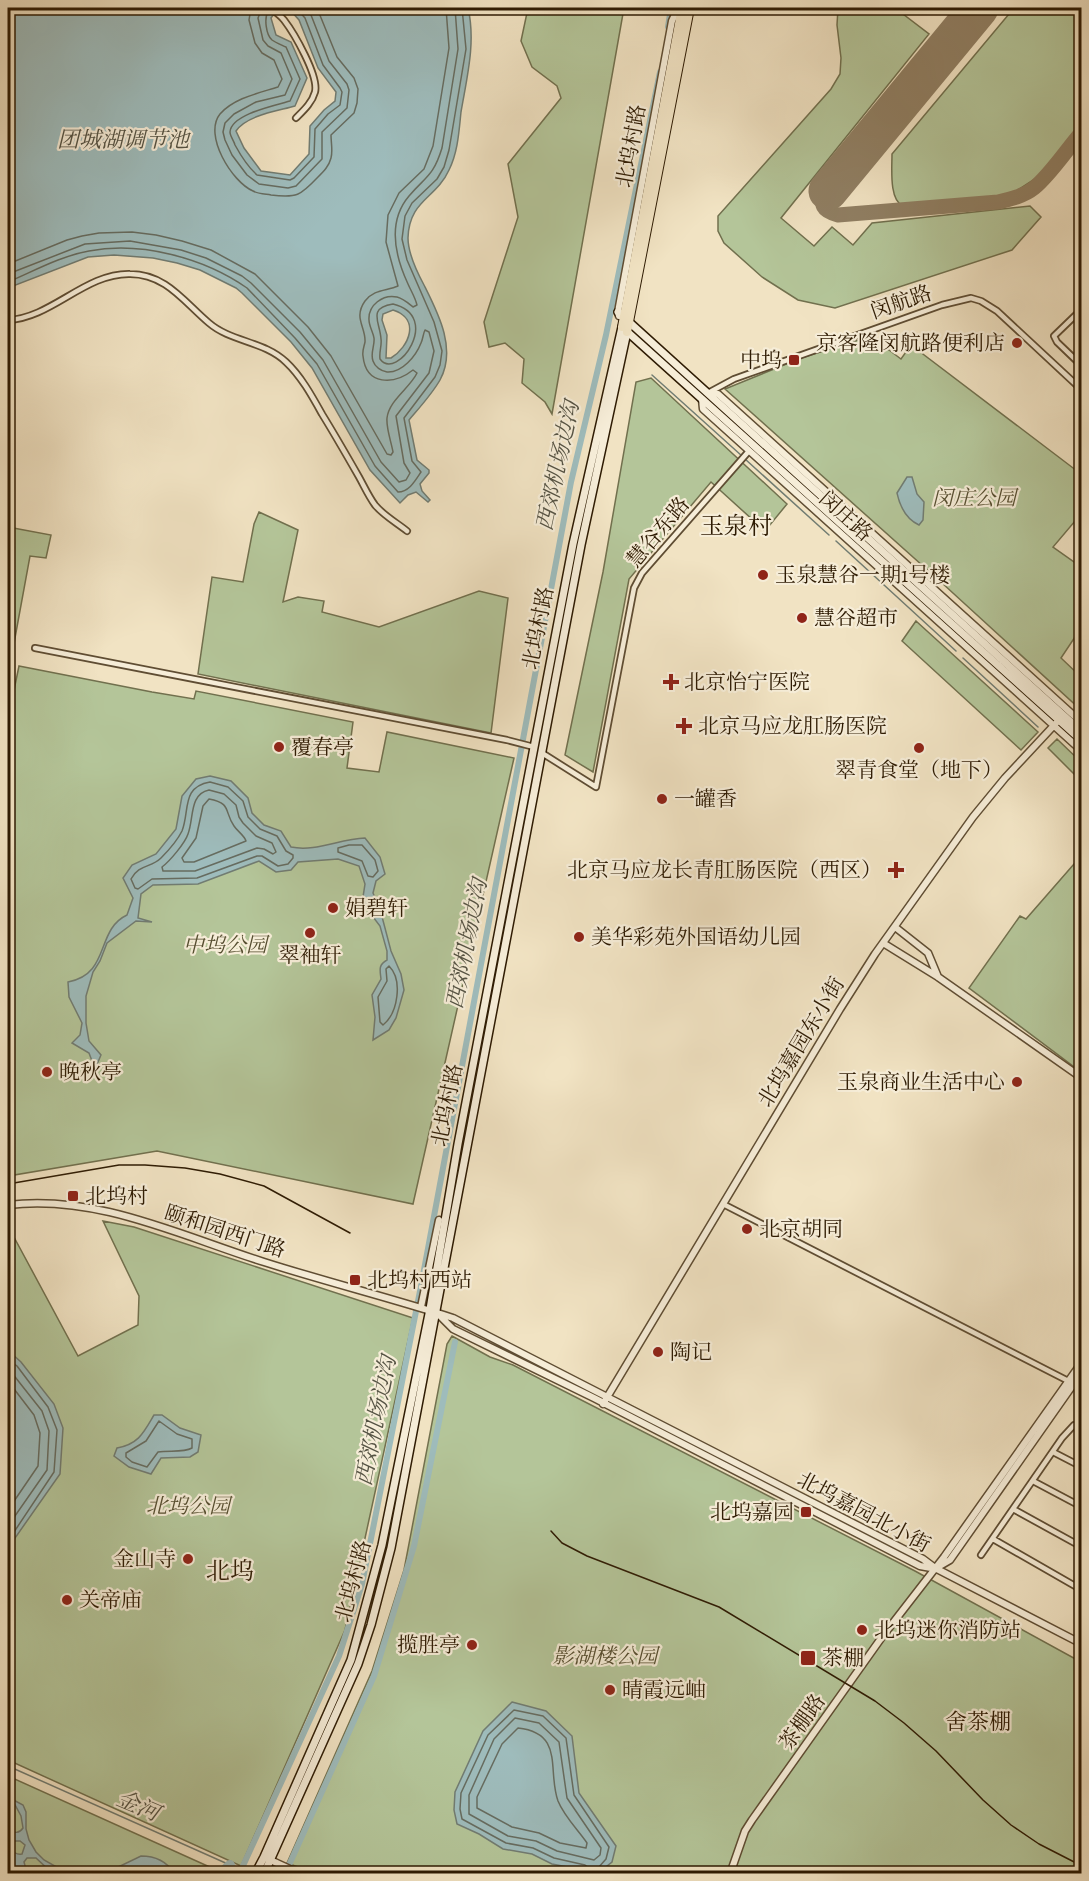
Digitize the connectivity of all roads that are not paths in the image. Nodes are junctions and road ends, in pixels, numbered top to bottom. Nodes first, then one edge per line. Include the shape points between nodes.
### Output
1 (270, 8) edge
2 (680, 8) edge
3 (690, 8) edge
4 (296, 118) dead end
5 (1082, 309) edge
6 (624, 317) junction
7 (8, 320) edge
8 (625, 329) junction
9 (1082, 366) edge
10 (1082, 390) edge
11 (708, 393) junction
12 (702, 399) junction
13 (745, 455) junction
14 (407, 531) dead end
15 (926, 597) junction
16 (35, 648) dead end
17 (1056, 723) junction
18 (1082, 723) edge
19 (1082, 732) edge
20 (1082, 741) edge
21 (534, 747) junction
22 (1082, 751) edge
23 (542, 753) junction
24 (895, 927) junction
25 (884, 943) junction
26 (938, 977) junction
27 (1082, 1078) edge
28 (723, 1204) junction
29 (8, 1205) edge
30 (446, 1211) junction
31 (439, 1220) joint
32 (421, 1307) junction
33 (433, 1311) junction
34 (1082, 1362) edge
35 (1082, 1372) edge
36 (1070, 1383) junction
37 (1082, 1392) edge
38 (604, 1401) junction
39 (1082, 1427) edge
40 (1053, 1452) junction
41 (1082, 1467) edge
42 (1033, 1480) junction
43 (1082, 1507) edge
44 (1014, 1509) junction
45 (993, 1539) junction
46 (1082, 1547) edge
47 (981, 1555) dead end
48 (935, 1568) junction
49 (1082, 1590) edge
50 (1082, 1644) edge
51 (267, 1858) junction
52 (263, 1870) edge
53 (255, 1874) edge
54 (304, 1874) edge
55 (730, 1874) edge

1 - 4 street via 284,19 314,80 315,94
2 - 6 main road, 北坞村路
3 - 6 main road, 北坞村路
5 - 9 street via 1054,336
6 - 8 main road
6 - 8 street, 北坞村路
6 - 11 main road, 闵庄路
7 - 14 street via 36,314 109,277 131,274 158,279 210,325 270,350 286,361 314,400 376,506
8 - 12 main road, 闵庄路
8 - 21 main road, 北坞村路 via 573,544
8 - 23 main road, 北坞村路
10 - 11 street, 闵航路 via 997,311 971,298 734,379
11 - 12 street, 闵航路
11 - 15 main road, 闵庄路
12 - 13 street, 闵庄路 via 703,409
12 - 15 main road, 闵庄路
13 - 15 street, 闵庄路
13 - 23 street, 慧谷东路 via 642,573 634,588 596,787
15 - 17 main road, 闵庄路
15 - 18 street, 闵庄路
15 - 19 main road, 闵庄路
16 - 21 street
17 - 20 main road, 闵庄路
17 - 22 street, 闵庄路
17 - 24 street, 北坞嘉园东小街 via 973,817
21 - 30 main road, 北坞村路
23 - 33 main road, 北坞村路
24 - 25 street, 北坞嘉园东小街
24 - 26 street via 928,953
25 - 26 street
25 - 28 street, 北坞嘉园东小街
26 - 27 street
28 - 36 street
28 - 38 street, 北坞嘉园东小街
29 - 32 street, 颐和园西门路 via 72,1204 102,1210
30 - 31 main road
30 - 33 main road, 北坞村路
31 - 32 street
32 - 33 street, 颐和园西门路
33 - 38 street, 北坞嘉园北小街 via 453,1329
33 - 51 main road, 北坞村路 via 391,1548 371,1625 354,1673
34 - 36 street, 茶棚路
35 - 36 street, 茶棚路
36 - 37 street
36 - 48 street, 茶棚路 via 950,1560
38 - 48 street, 北坞嘉园北小街 via 920,1566
39 - 40 street via 1074,1425
40 - 41 street
40 - 42 street
42 - 43 street
42 - 44 street
44 - 45 street
44 - 46 street
45 - 47 street
45 - 49 street
48 - 50 street, 北坞嘉园北小街
48 - 55 street, 茶棚路 via 752,1820
51 - 52 main road, 北坞村路
51 - 54 street
52 - 53 main road, 北坞村路

